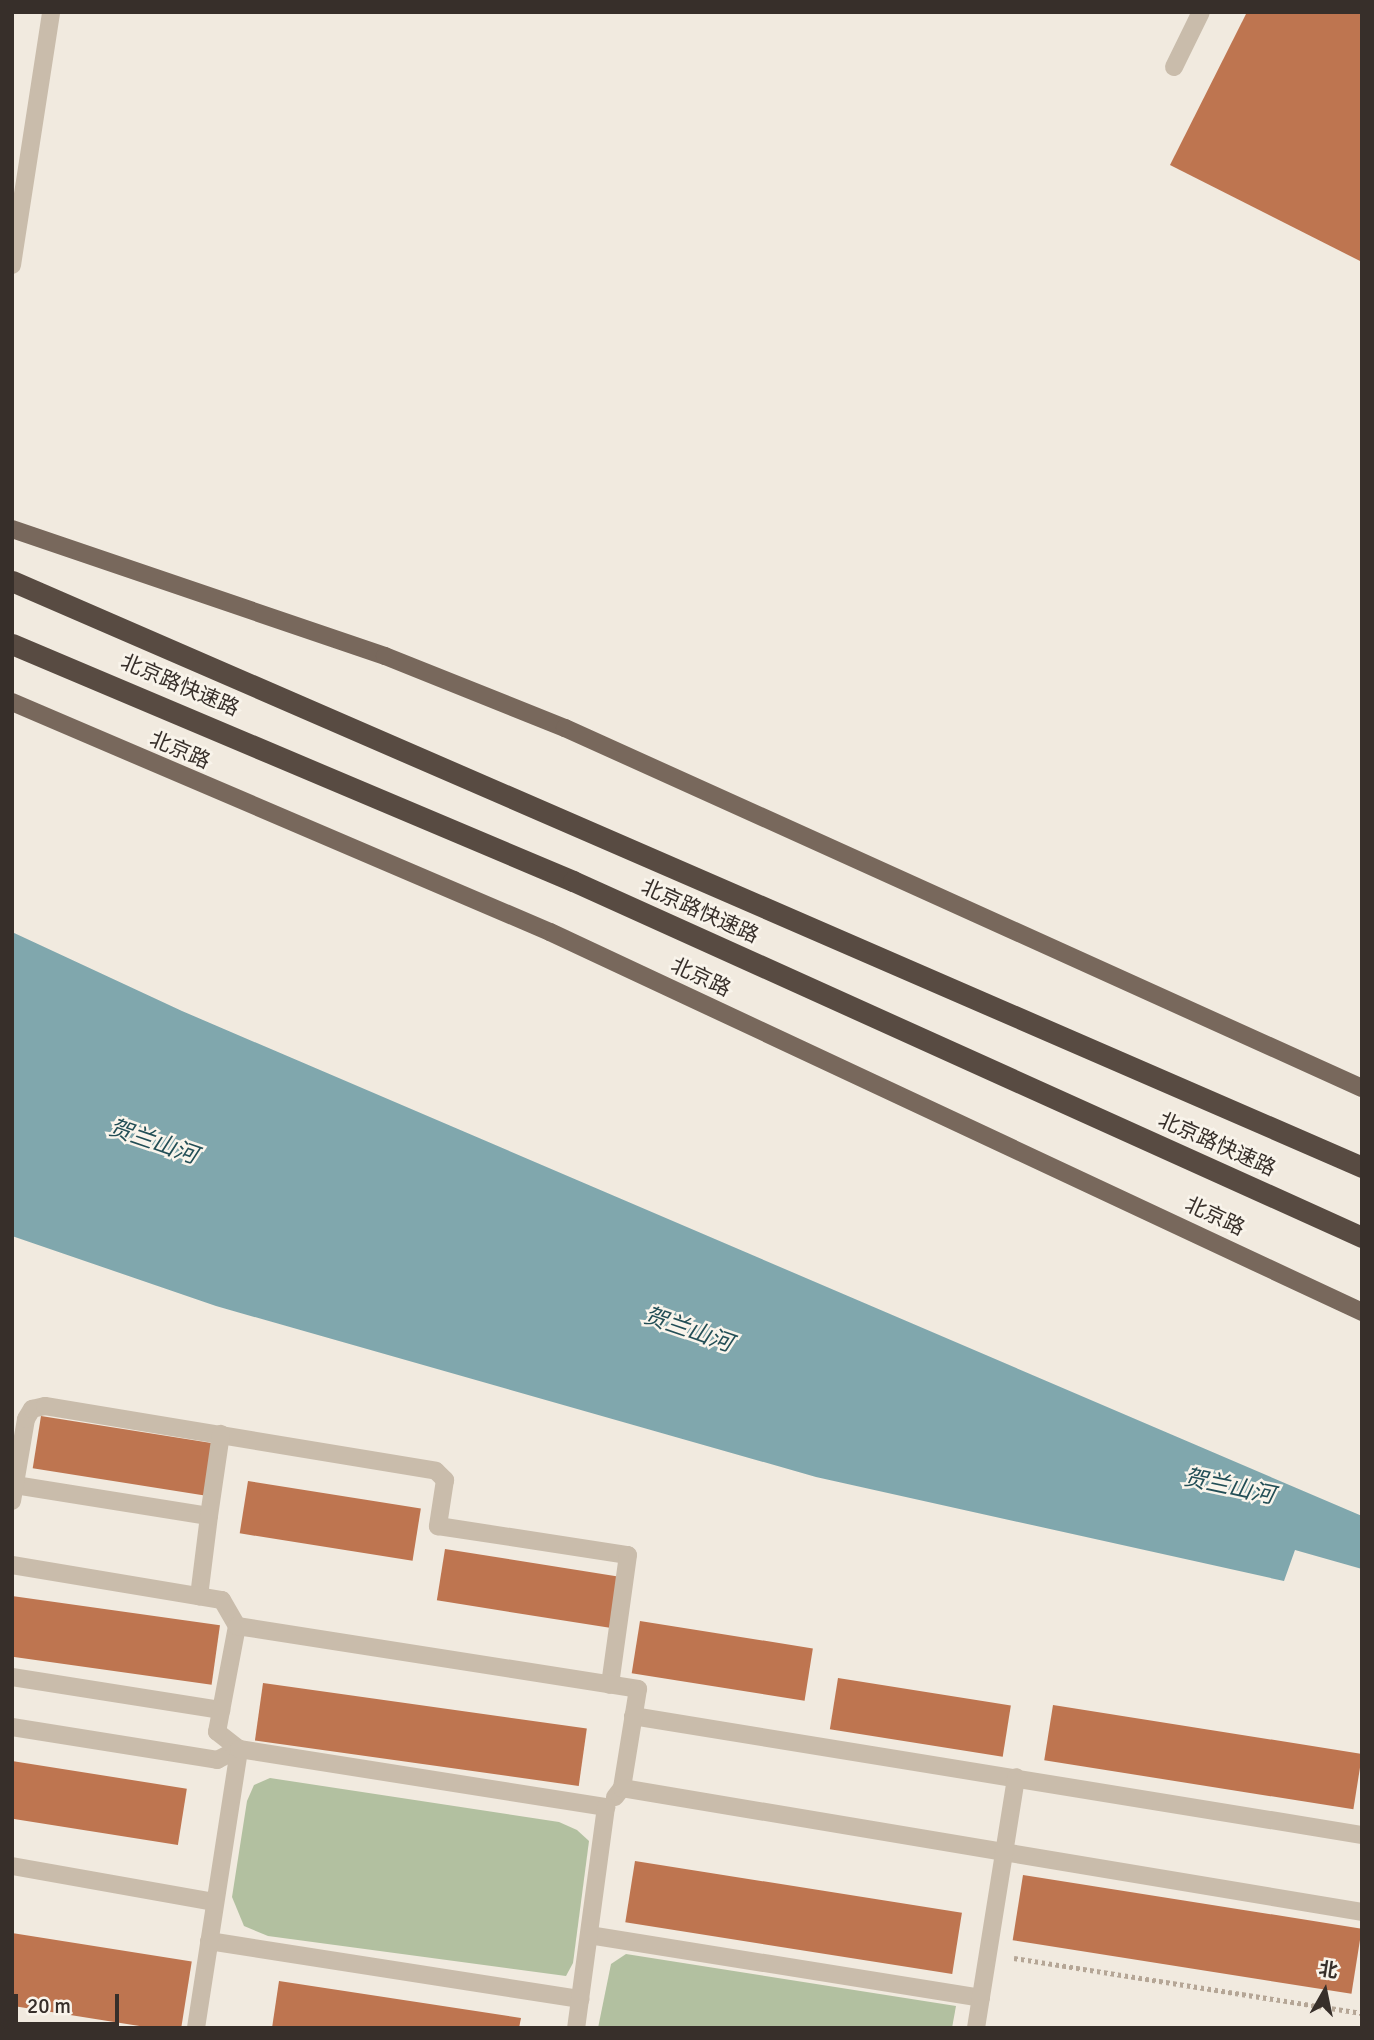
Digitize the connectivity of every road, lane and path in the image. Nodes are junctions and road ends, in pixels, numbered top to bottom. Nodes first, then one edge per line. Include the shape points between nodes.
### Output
1 (51, 12) edge
2 (1201, 12) edge
3 (1174, 67) dead end
4 (12, 265) edge
5 (12, 528) edge
6 (12, 581) edge
7 (12, 644) edge
8 (12, 702) edge
9 (1362, 1088) edge
10 (1362, 1167) edge
11 (1362, 1237) edge
12 (1362, 1312) edge
13 (221, 1434) junction
14 (14, 1493) edge
15 (209, 1516) junction
16 (12, 1565) edge
17 (199, 1596) junction
18 (236, 1626) junction
19 (12, 1677) edge
20 (610, 1685) junction
21 (221, 1710) junction
22 (634, 1716) junction
23 (12, 1727) edge
24 (239, 1749) junction
25 (1016, 1777) junction
26 (622, 1788) junction
27 (606, 1807) junction
28 (1362, 1835) edge
29 (1005, 1852) junction
30 (12, 1866) edge
31 (215, 1902) junction
32 (1362, 1912) edge
33 (589, 1935) junction
34 (209, 1941) junction
35 (988, 1954) junction
36 (981, 1998) junction
37 (580, 1999) junction
38 (1362, 2013) edge
39 (979, 2027) edge
40 (196, 2028) edge
41 (576, 2028) edge

1 - 4 street
2 - 3 street
5 - 9 main road via 385,656 565,728
6 - 10 highway, 北京路快速路
7 - 11 highway, 北京路快速路 via 573,881
8 - 12 main road, 北京路 via 550,932
13 - 14 street via 45,1406 32,1409 26,1419
13 - 15 street
13 - 20 street via 436,1471 445,1480 438,1525 628,1555
14 - 15 street
15 - 17 street
16 - 17 street
17 - 18 street via 222,1600
18 - 20 street
18 - 21 street
19 - 21 street
20 - 22 street via 638,1689
21 - 24 street via 217,1732
22 - 25 street
22 - 26 street
23 - 24 street via 217,1760
24 - 27 street
24 - 31 street
25 - 28 street
25 - 29 street
26 - 27 street
26 - 29 street
27 - 33 street
29 - 32 street
29 - 35 street
30 - 31 street
31 - 34 street
33 - 36 street
33 - 37 street
34 - 37 street
34 - 40 street
35 - 36 street
35 - 38 path
36 - 39 street
37 - 41 street

